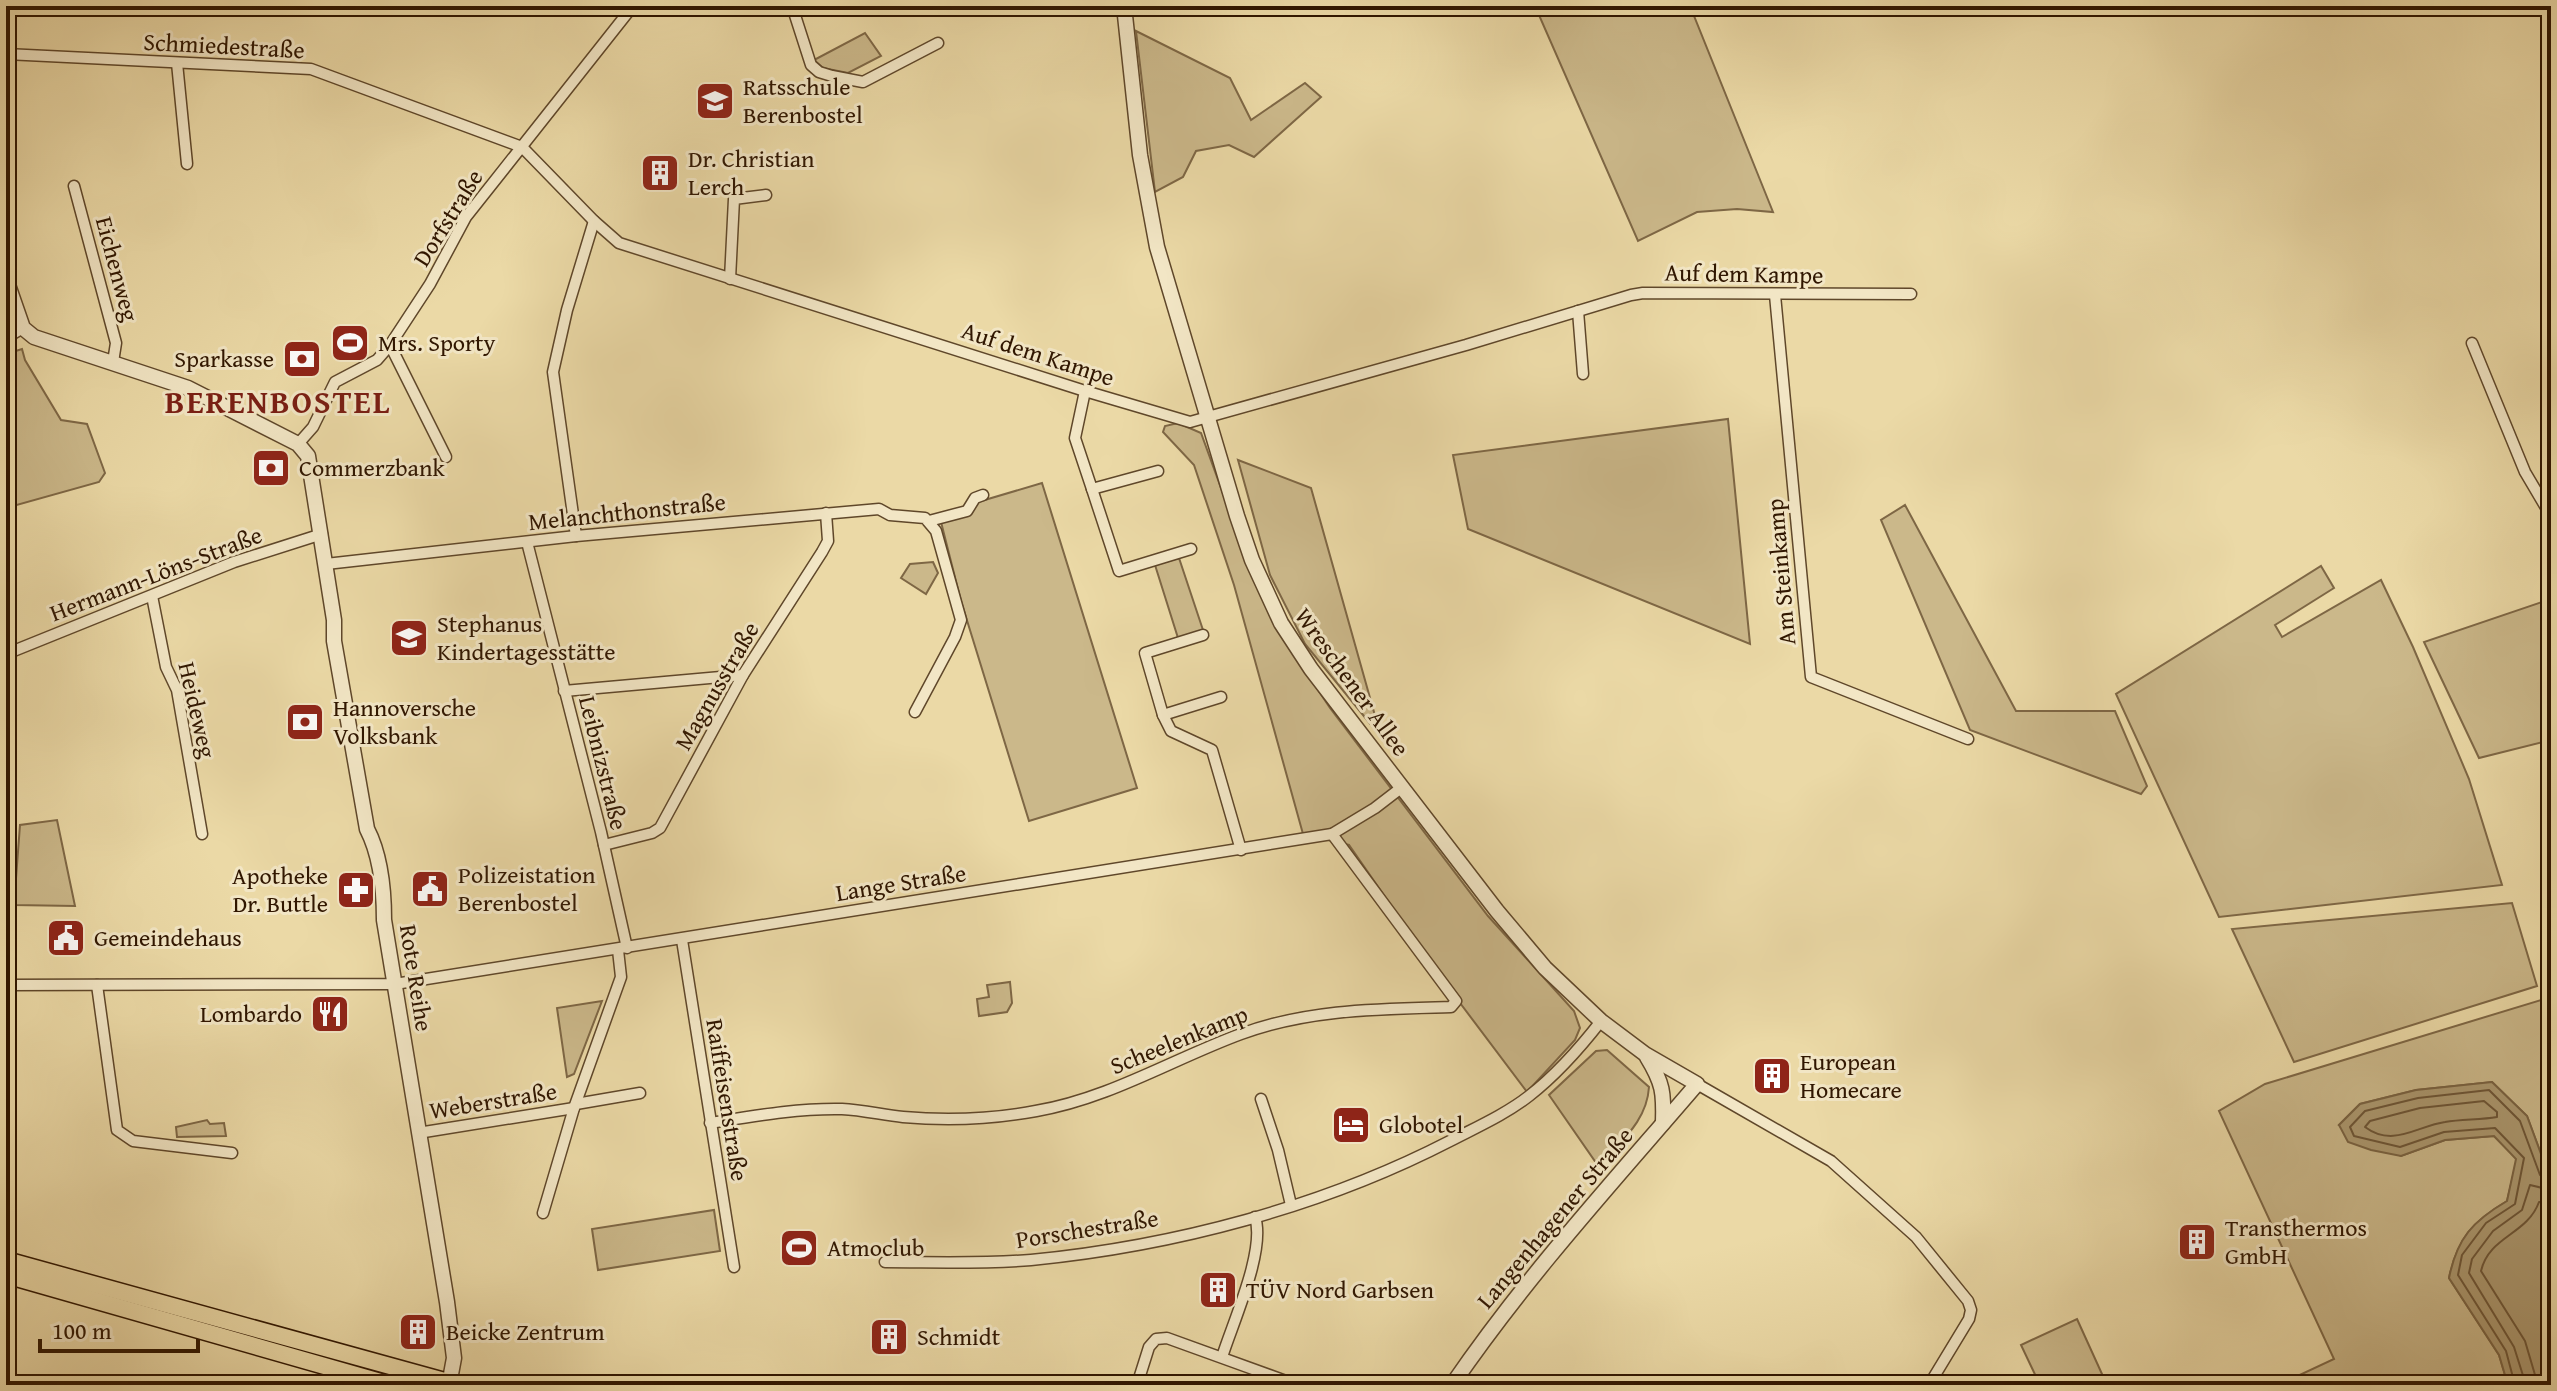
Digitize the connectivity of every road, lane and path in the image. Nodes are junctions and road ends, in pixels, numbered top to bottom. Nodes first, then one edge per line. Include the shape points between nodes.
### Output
1 (633, 6) edge
2 (792, 6) edge
3 (1124, 6) edge
4 (938, 43) dead end
5 (6, 54) edge
6 (177, 63) junction
7 (522, 147) junction
8 (187, 164) dead end
9 (74, 186) dead end
10 (766, 195) dead end
11 (594, 221) junction
12 (6, 279) edge
13 (730, 279) junction
14 (1911, 294) dead end
15 (1775, 295) junction
16 (1578, 311) junction
17 (23, 328) junction
18 (6, 338) edge
19 (2472, 343) dead end
20 (390, 345) junction
21 (113, 362) junction
22 (1583, 374) dead end
23 (1085, 391) junction
24 (1207, 419) junction
25 (298, 444) junction
26 (446, 457) dead end
27 (1158, 471) dead end
28 (1092, 489) junction
29 (983, 495) dead end
30 (826, 513) junction
31 (2551, 516) edge
32 (929, 521) junction
33 (322, 534) junction
34 (576, 536) junction
35 (527, 542) junction
36 (1191, 549) dead end
37 (326, 564) junction
38 (152, 596) junction
39 (1203, 635) dead end
40 (6, 654) edge
41 (743, 675) junction
42 (564, 691) junction
43 (1221, 697) dead end
44 (915, 712) dead end
45 (1163, 715) junction
46 (1968, 739) dead end
47 (1401, 788) junction
48 (202, 834) dead end
49 (1332, 834) junction
50 (604, 845) junction
51 (1241, 850) junction
52 (682, 940) junction
53 (622, 949) junction
54 (395, 984) junction
55 (6, 985) edge
56 (97, 985) junction
57 (1601, 1021) junction
58 (1645, 1054) junction
59 (1697, 1084) junction
60 (640, 1093) dead end
61 (1261, 1099) dead end
62 (575, 1106) junction
63 (710, 1123) junction
64 (1663, 1123) junction
65 (418, 1133) junction
66 (232, 1153) dead end
67 (1291, 1205) junction
68 (543, 1213) dead end
69 (1255, 1217) junction
70 (6, 1260) edge
71 (885, 1262) dead end
72 (734, 1267) dead end
73 (6, 1275) edge
74 (1222, 1357) junction
75 (452, 1384) edge
76 (390, 1385) edge
77 (1137, 1385) edge
78 (1297, 1385) edge
79 (1452, 1385) edge
80 (1929, 1385) edge

1 - 7 street, Dorfstraße
2 - 4 street via 811,65 832,76 863,82
3 - 24 street, Wreschener Allee via 1140,155 1157,247
5 - 6 street, Schmiedestraße
6 - 7 street, Schmiedestraße via 311,69
6 - 8 street
7 - 11 street, Auf dem Kampe
7 - 20 street, Dorfstraße via 466,217
9 - 21 street, Eichenweg via 116,343
10 - 13 street via 734,199
11 - 13 street, Auf dem Kampe via 619,243
11 - 34 street via 553,372
12 - 17 street
13 - 23 street, Auf dem Kampe
14 - 15 street, Auf dem Kampe
15 - 16 street, Auf dem Kampe via 1643,293
15 - 46 street, Am Steinkamp via 1811,677
16 - 22 street
16 - 24 street, Auf dem Kampe
17 - 18 street
17 - 21 street via 34,337
19 - 31 street via 2525,472
20 - 25 street, Dorfstraße via 369,365 335,382 313,427
20 - 26 street
21 - 25 street via 205,395
23 - 24 street, Auf dem Kampe via 1190,422
23 - 28 street via 1075,438
24 - 47 street, Wreschener Allee via 1252,560 1281,623
25 - 33 street, Rote Reihe via 310,464
27 - 28 street
28 - 36 street via 1119,571
29 - 32 street, Melanchthonstraße via 967,511
30 - 32 street, Melanchthonstraße via 879,509
30 - 34 street, Melanchthonstraße
30 - 41 street, Magnusstraße via 828,541
32 - 44 street via 961,620
33 - 37 street, Rote Reihe
33 - 38 street, Hermann-Löns-Straße
34 - 35 street, Melanchthonstraße
35 - 37 street, Melanchthonstraße
35 - 42 street, Leibnizstraße
37 - 54 street, Rote Reihe via 338,668 367,829 376,846
38 - 40 street, Hermann-Löns-Straße
38 - 48 street, Heideweg via 166,667 177,690
39 - 45 street via 1145,653
41 - 42 street
41 - 50 street, Magnusstraße via 660,828
42 - 50 street, Leibnizstraße
43 - 45 street
45 - 51 street via 1171,731 1212,750
47 - 49 street, Lange Straße
47 - 57 street, Wreschener Allee via 1545,968
49 - 51 street, Lange Straße
49 - 63 street, Scheelenkamp via 1456,1001 1451,1007 1333,1013 1270,1025 1079,1100 1027,1113 922,1118 845,1109 793,1110
50 - 53 street, Leibnizstraße
51 - 52 street, Lange Straße
52 - 53 street, Lange Straße
52 - 63 street, Raiffeisenstraße
53 - 54 street, Lange Straße
53 - 62 street, Leibnizstraße via 621,977
54 - 56 street, Lange Straße
54 - 65 street, Rote Reihe
55 - 56 street, Lange Straße
56 - 66 street via 117,1130 133,1141
57 - 58 street, Wreschener Allee
57 - 67 street, Porschestraße via 1557,1072 1498,1117 1407,1162
58 - 59 street, Wreschener Allee
58 - 64 street via 1662,1083
59 - 64 street, Langenhagener Straße
59 - 80 street via 1831,1161 1916,1237 1968,1301 1969,1319
60 - 62 street
61 - 67 street
62 - 65 street, Weberstraße
62 - 68 street, Leibnizstraße
63 - 72 street, Raiffeisenstraße
64 - 79 street, Langenhagener Straße via 1541,1264
65 - 75 street, Rote Reihe via 452,1337
67 - 69 street, Porschestraße
69 - 71 street, Porschestraße via 1065,1256
69 - 74 street via 1255,1257
70 - 75 main road
73 - 76 main road
74 - 77 street via 1156,1339
74 - 78 street

